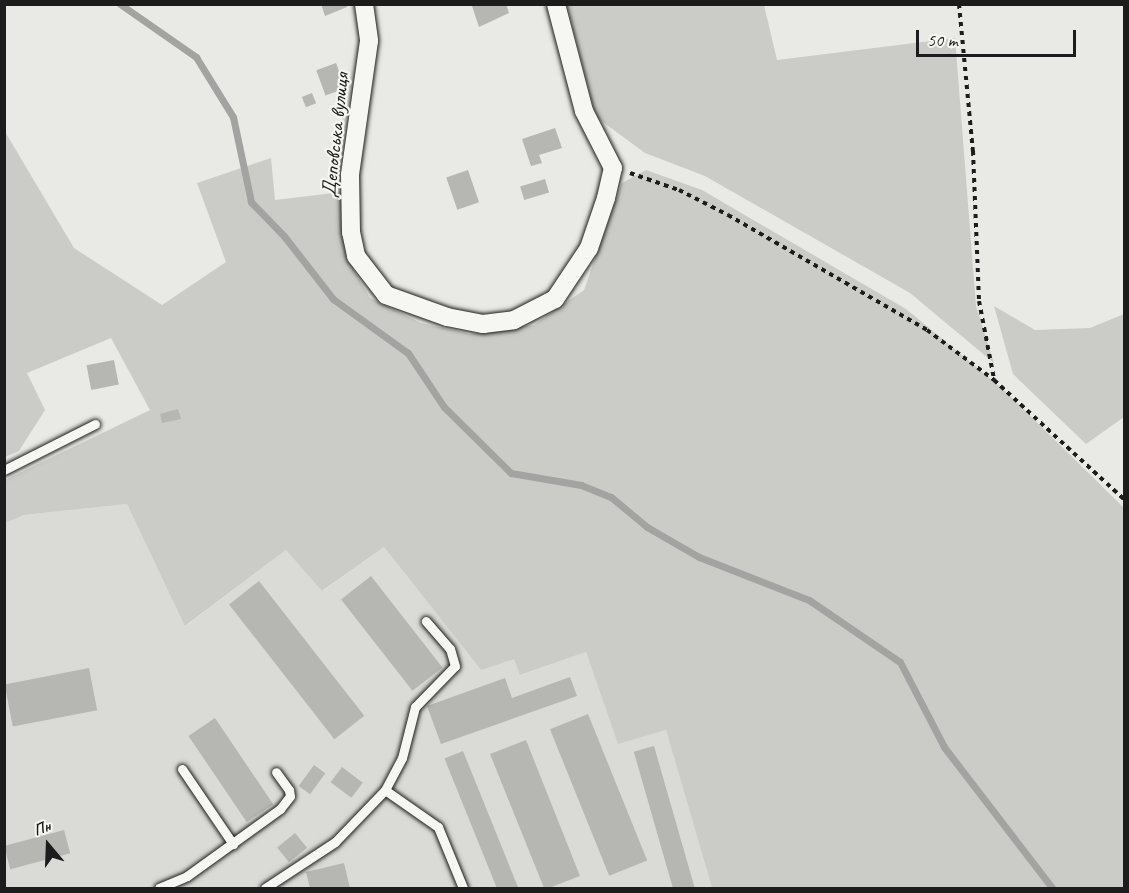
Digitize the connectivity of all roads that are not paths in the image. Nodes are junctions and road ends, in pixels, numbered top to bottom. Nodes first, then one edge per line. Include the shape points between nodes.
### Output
1 (364, 4) edge
2 (556, 4) edge
3 (95, 424) dead end
4 (4, 470) edge
5 (426, 621) dead end
6 (182, 770) dead end
7 (276, 772) dead end
8 (385, 790) junction
9 (233, 844) junction
10 (161, 888) edge
11 (265, 888) edge
12 (463, 888) edge

1 - 2 street, Деповська вулиця via 369,41 352,150 351,232 356,256 386,295 483,324 514,320 540,310 563,291 589,248 613,168 580,100
3 - 4 lane
5 - 8 lane via 450,650 455,666 415,707 402,758
6 - 9 lane
7 - 9 lane via 289,790 286,803
8 - 11 lane via 335,842
8 - 12 lane via 438,827
9 - 10 lane via 187,876

